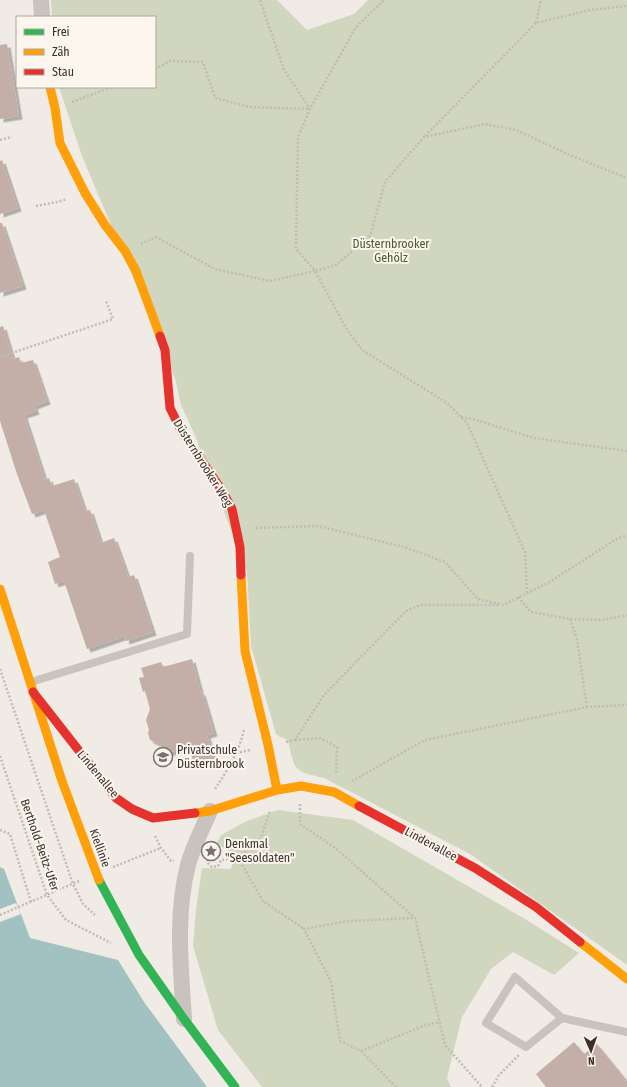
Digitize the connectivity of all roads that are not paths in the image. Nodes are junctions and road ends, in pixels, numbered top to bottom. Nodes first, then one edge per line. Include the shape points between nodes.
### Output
1 (41, 0) edge
2 (42, 16) edge
3 (50, 88) edge
4 (190, 556) dead end
5 (0, 589) edge
6 (30, 682) junction
7 (33, 692) junction
8 (277, 790) junction
9 (210, 811) junction
10 (627, 979) edge
11 (562, 1018) junction
12 (184, 1020) junction
13 (627, 1032) edge
14 (235, 1087) edge

1 - 2 street
3 - 8 street, Düsternbrooker Weg via 60,143 85,193 136,271 165,350 170,408 182,432 232,509 240,547 245,651
4 - 6 lane via 187,634
5 - 6 street, Kiellinie
6 - 7 street, Kiellinie
7 - 9 street, Lindenallee via 116,798 132,809 153,818
7 - 12 street, Kiellinie via 96,874 139,955
8 - 9 street, Lindenallee
8 - 10 street, Lindenallee via 301,786 334,790 378,817 475,868 536,907
9 - 12 street via 182,906 180,946
11 - 11 lane via 526,1047 486,1023 516,977
11 - 13 lane
12 - 14 street, Kiellinie

